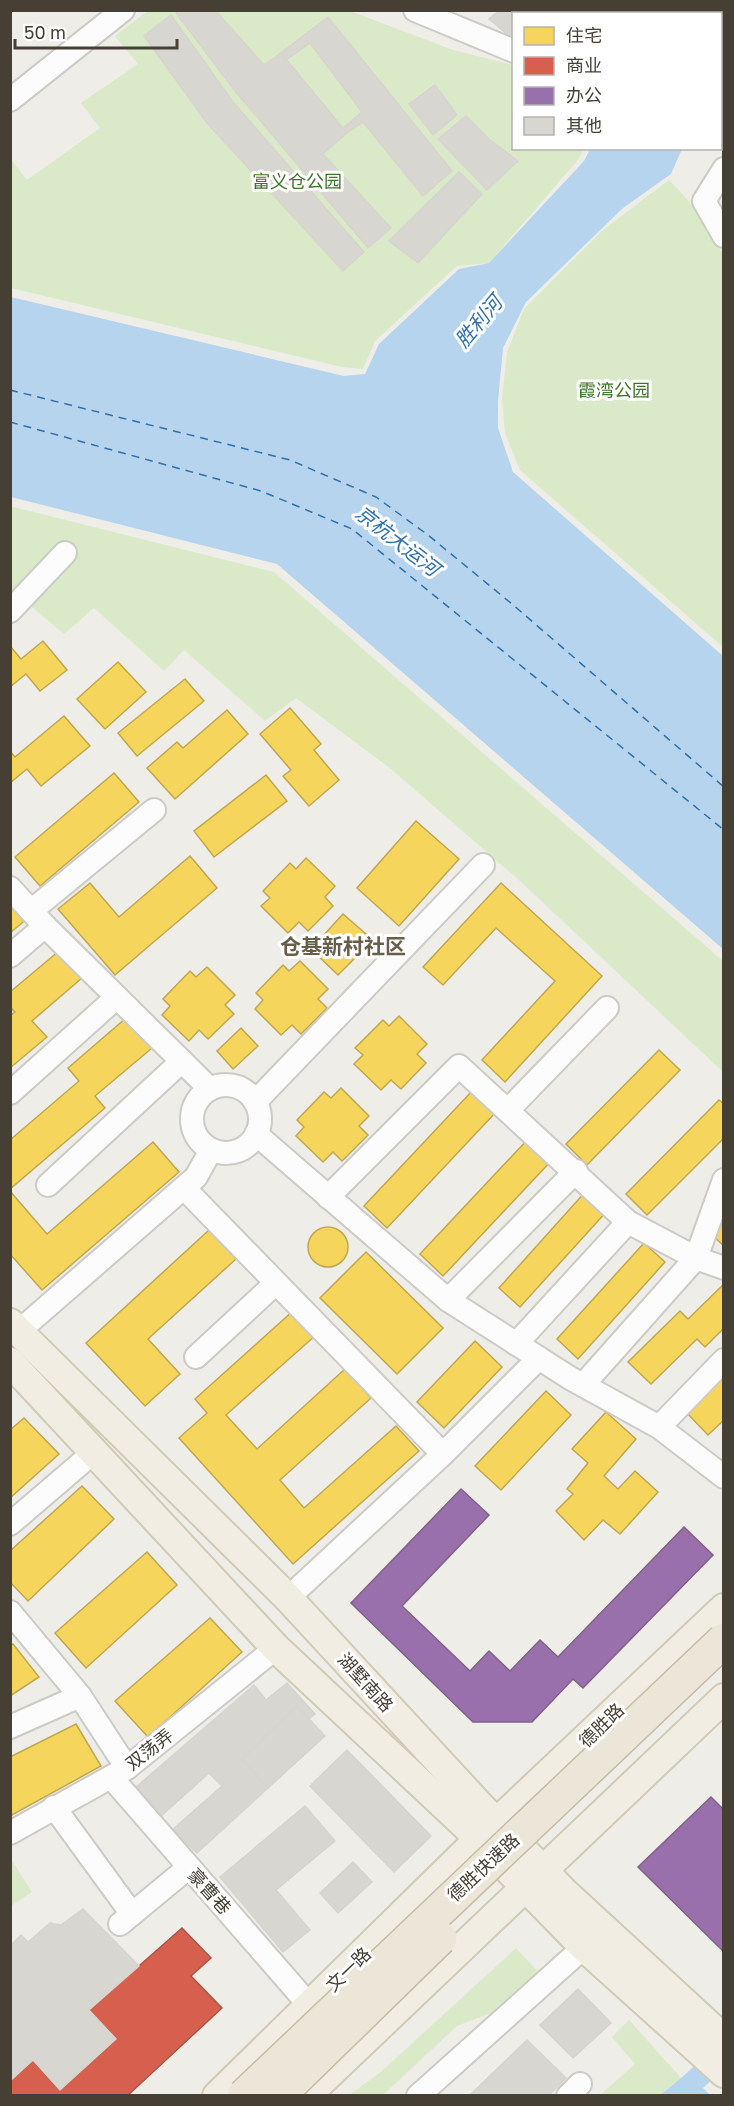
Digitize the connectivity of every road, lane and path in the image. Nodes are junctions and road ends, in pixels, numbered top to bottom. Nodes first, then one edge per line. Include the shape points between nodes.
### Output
1 (123, 10) edge
2 (415, 10) edge
3 (512, 51) edge
4 (10, 100) edge
5 (723, 169) edge
6 (723, 236) edge
7 (65, 553) dead end
8 (10, 611) edge
9 (154, 810) dead end
10 (483, 865) dead end
11 (10, 888) edge
12 (38, 919) junction
13 (10, 956) edge
14 (117, 997) junction
15 (607, 1008) dead end
16 (182, 1061) junction
17 (210, 1089) junction
18 (10, 1093) edge
19 (255, 1102) junction
20 (508, 1110) junction
21 (256, 1134) junction
22 (211, 1150) junction
23 (576, 1171) junction
24 (723, 1180) edge
25 (48, 1185) dead end
26 (184, 1188) junction
27 (328, 1197) junction
28 (628, 1222) junction
29 (696, 1258) junction
30 (723, 1268) edge
31 (276, 1283) junction
32 (448, 1300) junction
33 (14, 1328) edge
34 (516, 1344) junction
35 (196, 1357) dead end
36 (539, 1358) junction
37 (723, 1360) edge
38 (10, 1362) edge
39 (583, 1385) junction
40 (659, 1427) junction
41 (94, 1452) junction
42 (443, 1454) junction
43 (720, 1469) edge
44 (10, 1524) edge
45 (288, 1598) junction
46 (723, 1608) edge
47 (10, 1612) edge
48 (723, 1640) edge
49 (276, 1648) junction
50 (723, 1663) edge
51 (80, 1696) junction
52 (721, 1702) edge
53 (10, 1728) edge
54 (119, 1772) junction
55 (54, 1807) junction
56 (487, 1832) junction
57 (10, 1833) edge
58 (189, 1867) junction
59 (533, 1878) junction
60 (584, 1947) junction
61 (310, 2006) junction
62 (716, 2043) edge
63 (723, 2073) edge
64 (217, 2096) edge
65 (243, 2096) edge
66 (278, 2096) edge
67 (306, 2096) edge
68 (418, 2096) edge

1 - 4 street
2 - 3 street
5 - 6 street via 704,201
7 - 8 street
9 - 12 street
10 - 19 street
11 - 12 street
12 - 13 street
12 - 14 street
14 - 16 street
14 - 18 street
15 - 20 street
16 - 17 street
16 - 25 street
17 - 19 street via 230,1085 240,1088
17 - 22 street via 195,1104 192,1114 195,1135
19 - 21 street via 260,1112
20 - 23 street
20 - 27 street via 459,1066
21 - 22 street via 242,1149 221,1153
21 - 27 street
22 - 26 street via 196,1177
23 - 28 street
23 - 32 street
24 - 29 street
26 - 31 street
26 - 33 street
27 - 32 street
28 - 29 street
28 - 34 street
29 - 30 street
29 - 39 street
31 - 35 street
31 - 42 street
32 - 34 street
33 - 45 main road, 湖墅南路
34 - 36 street
36 - 39 street
36 - 42 street
37 - 40 street
38 - 41 main road, 湖墅南路
39 - 40 street
40 - 43 street
41 - 44 street
41 - 49 main road, 湖墅南路
42 - 45 street
45 - 56 main road, 湖墅南路
46 - 56 main road, 德胜路
47 - 51 street, 豪曹巷
48 - 65 highway, 德胜快速路, bridge
49 - 54 street, 双荡弄
49 - 56 main road, 湖墅南路 via 455,1816
50 - 66 highway, 德胜快速路, bridge
51 - 53 street
51 - 54 street, 豪曹巷
52 - 59 main road
54 - 55 street, 双荡弄
54 - 58 street, 豪曹巷
55 - 57 street, 双荡弄
55 - 58 street via 126,1919
56 - 59 main road, 湖墅南路
56 - 61 main road, 文一路
58 - 61 street, 豪曹巷
59 - 60 main road, 湖墅南路
59 - 62 main road, 湖墅南路
59 - 67 main road
60 - 62 main road, 湖墅南路
60 - 68 street
61 - 64 main road, 文一路
62 - 63 main road, 湖墅南路

